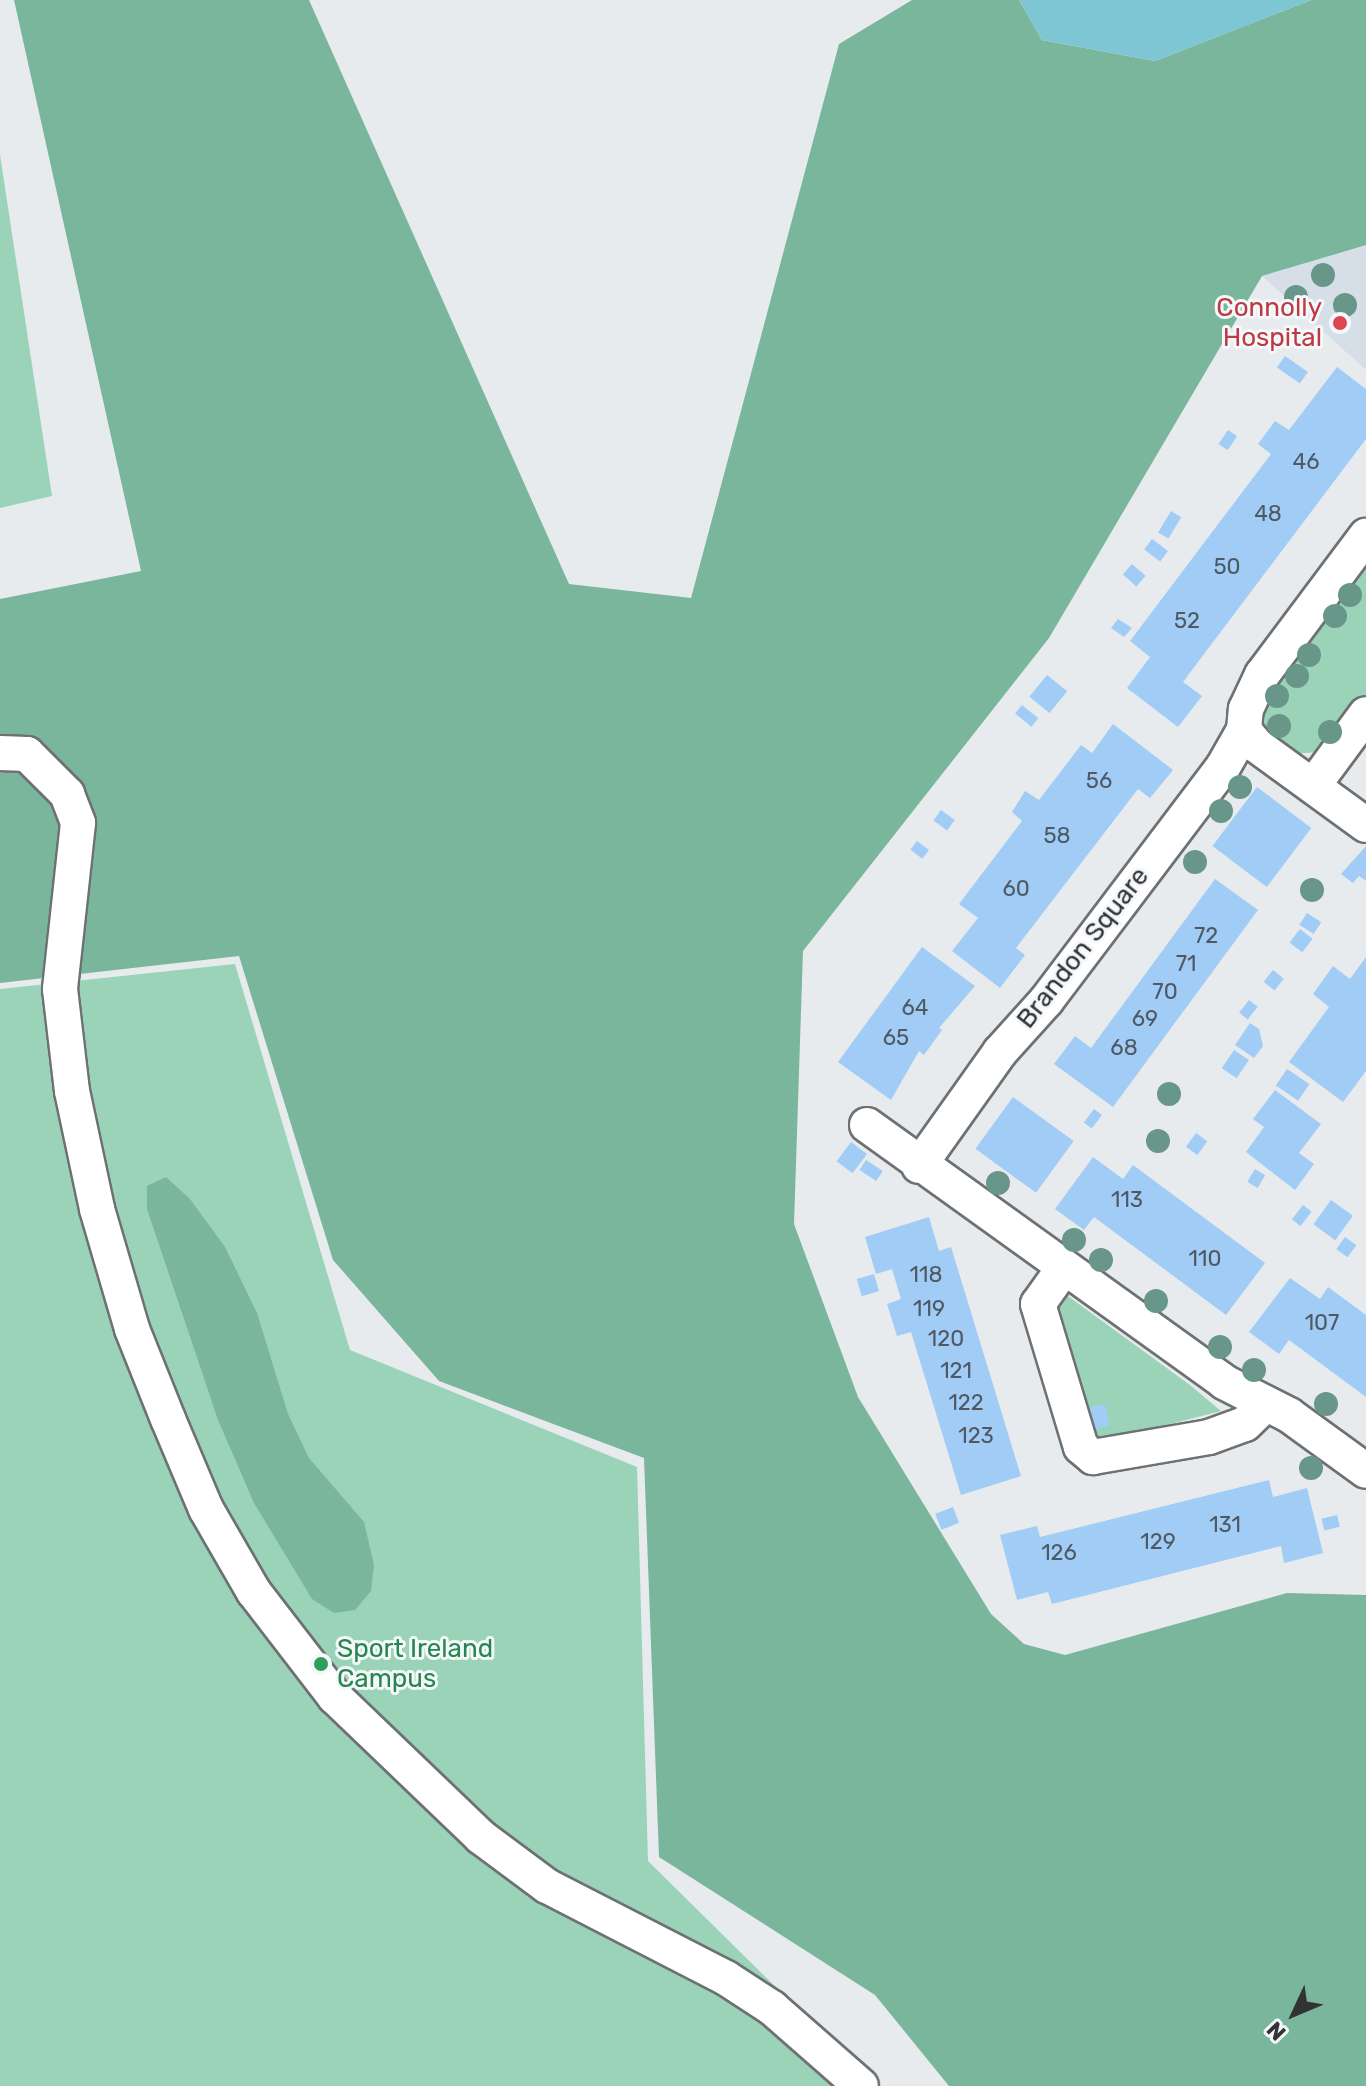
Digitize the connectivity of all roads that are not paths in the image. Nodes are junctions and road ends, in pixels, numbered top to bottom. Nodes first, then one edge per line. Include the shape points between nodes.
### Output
1 (1366, 536) edge
2 (1366, 714) edge
3 (1244, 730) junction
4 (0, 753) edge
5 (1313, 786) junction
6 (1366, 825) edge
7 (867, 1125) dead end
8 (919, 1166) junction
9 (1063, 1269) junction
10 (1266, 1404) junction
11 (1366, 1471) edge
12 (861, 2086) edge

1 - 3 street, Brandon Square via 1262,675 1246,709
2 - 5 street
3 - 5 street via 1256,745
3 - 8 street, Brandon Square via 1223,767 1046,1001 1000,1052
4 - 12 street via 27,754 67,794 78,823 60,989 72,1091 97,1209 132,1329 168,1419 206,1509 254,1592 335,1697 481,1837 547,1886 726,1978 772,2008
5 - 6 street
7 - 8 street
8 - 9 street
9 - 10 street via 1224,1382
9 - 10 street via 1038,1304 1081,1447 1093,1457 1209,1437 1245,1424
10 - 11 street

